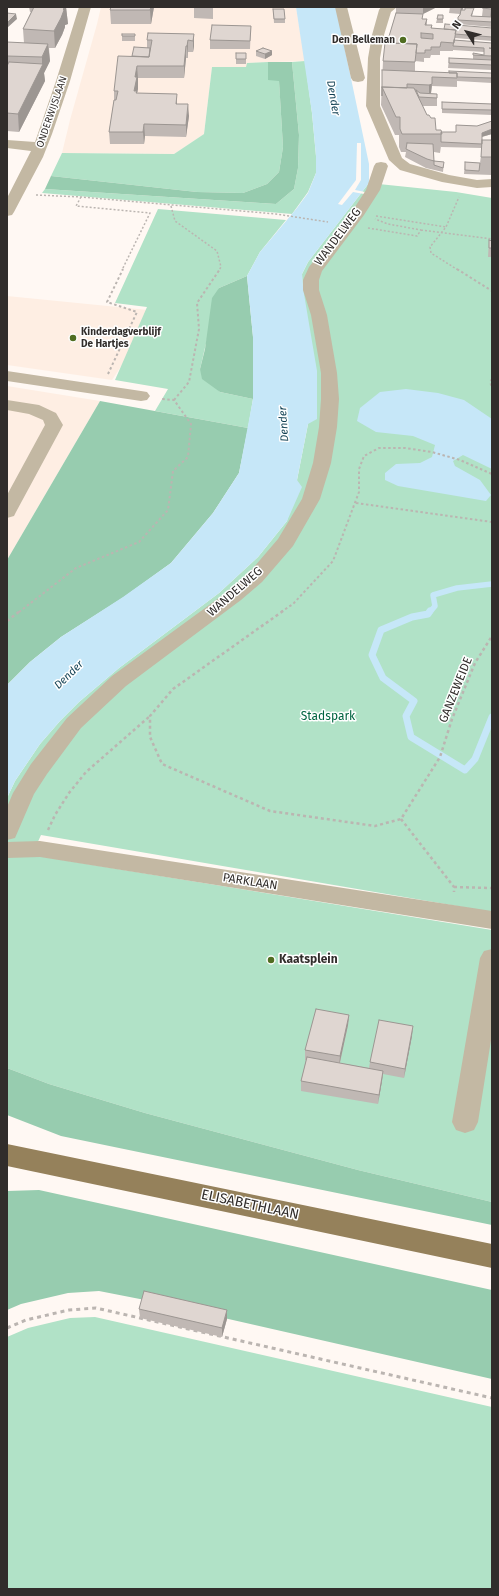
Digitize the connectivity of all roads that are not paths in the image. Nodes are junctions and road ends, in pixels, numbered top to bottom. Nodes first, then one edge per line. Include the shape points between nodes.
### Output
1 (85, 7) edge
2 (341, 7) edge
3 (385, 8) edge
4 (358, 78) dead end
5 (7, 144) edge
6 (39, 147) junction
7 (381, 166) dead end
8 (492, 183) edge
9 (7, 212) edge
10 (7, 376) edge
11 (141, 396) road end
12 (7, 405) edge
13 (7, 512) edge
14 (7, 832) edge
15 (7, 850) edge
16 (492, 920) edge
17 (492, 958) edge
18 (465, 1122) dead end
19 (7, 1155) edge
20 (492, 1256) edge

1 - 6 street, ONDERWIJSLAAN via 63,81
2 - 4 street
3 - 8 street via 374,58 373,106 396,160 405,167 428,175 477,184
5 - 6 street
6 - 9 street, ONDERWIJSLAAN
7 - 14 street, WANDELWEG via 376,184 314,270 311,280 329,372 330,399 322,464 311,499 286,542 255,578 223,605 119,681 74,723 24,793
10 - 11 street
12 - 13 street via 33,409 50,417 54,425
15 - 16 street, PARKLAAN via 40,849
17 - 18 street
19 - 20 main road, ELISABETHLAAN

